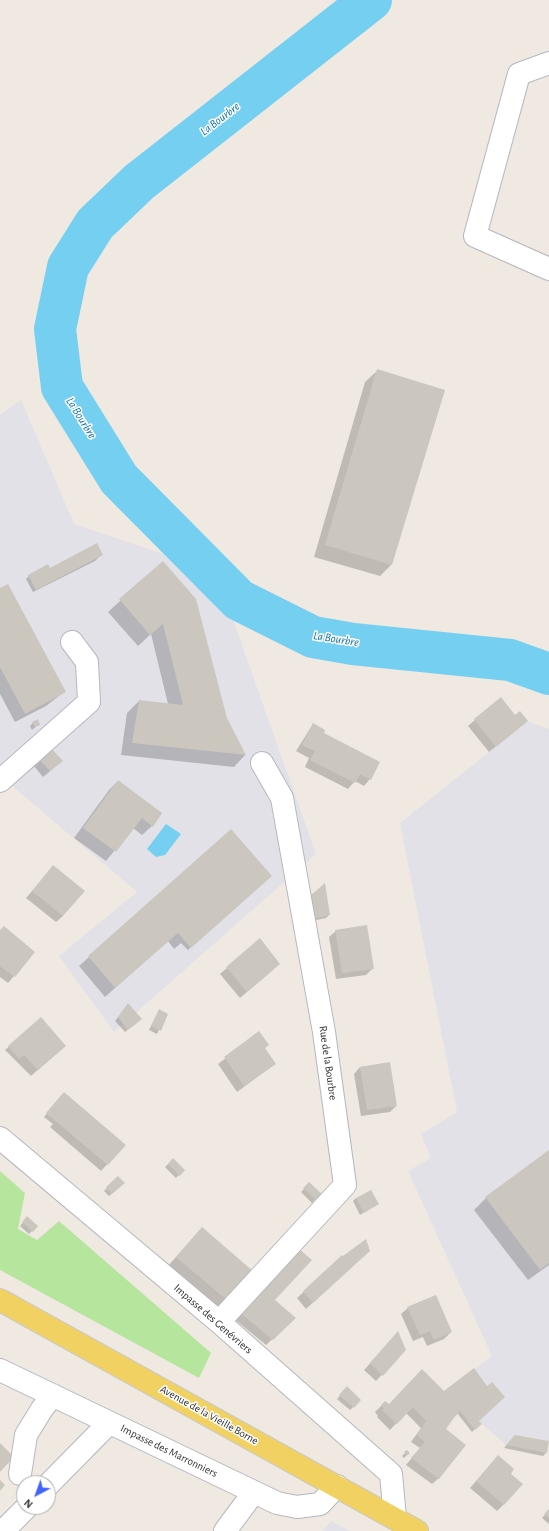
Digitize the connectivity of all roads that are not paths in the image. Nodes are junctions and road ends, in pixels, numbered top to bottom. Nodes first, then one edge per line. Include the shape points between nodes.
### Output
1 (549, 64) edge
2 (549, 269) edge
3 (72, 642) dead end
4 (262, 763) dead end
5 (0, 781) edge
6 (0, 1138) edge
7 (0, 1300) edge
8 (219, 1322) junction
9 (0, 1370) edge
10 (53, 1395) junction
11 (109, 1423) junction
12 (20, 1474) dead end
13 (56, 1477) edge
14 (337, 1486) junction
15 (254, 1492) junction
16 (19, 1515) edge
17 (394, 1518) junction
18 (3, 1531) edge
19 (225, 1531) edge
20 (417, 1531) edge

1 - 2 street via 519,74 475,236
3 - 5 street via 87,662 89,702
4 - 8 street, Rue de la Bourbre via 282,798 324,1032 345,1185
6 - 8 street, Impasse des Genévriers
7 - 14 main road, Avenue de la Vieille Borne
8 - 17 street, Impasse des Genévriers via 391,1474
9 - 10 street, Impasse des Marronniers
10 - 11 street, Impasse des Marronniers
10 - 12 street via 26,1435
11 - 13 street
11 - 15 street, Impasse des Marronniers
14 - 15 street, Impasse des Marronniers via 320,1504 297,1507 277,1503
14 - 17 main road, Avenue de la Vieille Borne
15 - 19 street
16 - 18 street
17 - 20 main road, Avenue de la Vieille Borne

